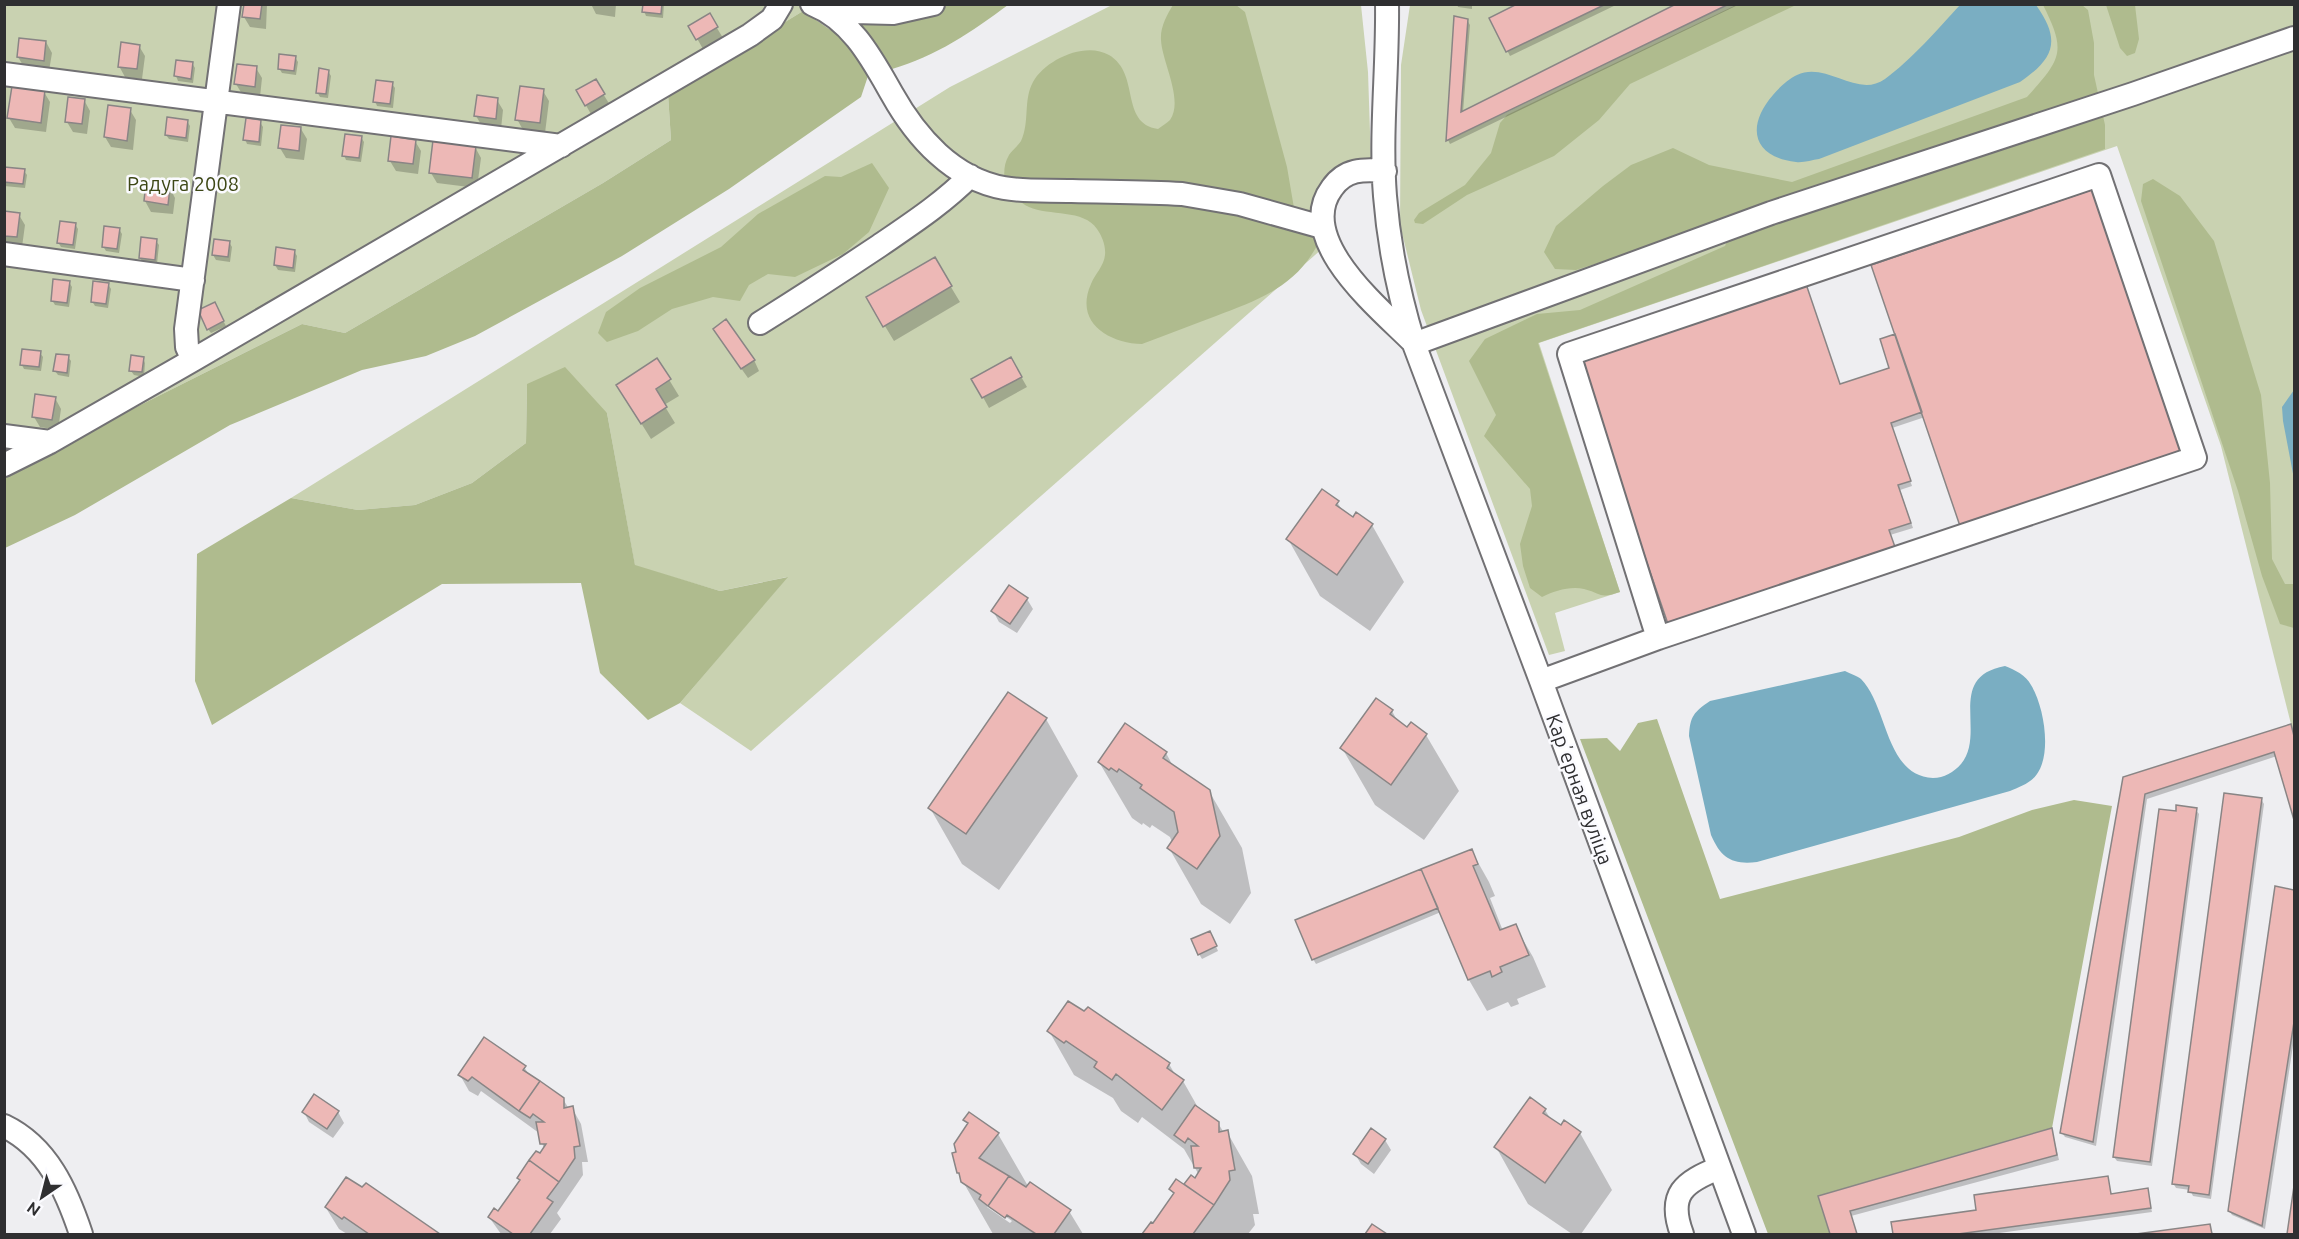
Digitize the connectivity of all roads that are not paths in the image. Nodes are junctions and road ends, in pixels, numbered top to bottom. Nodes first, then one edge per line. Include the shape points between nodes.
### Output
1 (229, 4) edge
2 (781, 4) edge
3 (933, 4) edge
4 (1386, 4) edge
5 (816, 6) edge
6 (2295, 38) edge
7 (4, 74) edge
8 (216, 100) junction
9 (561, 146) junction
10 (1385, 171) junction
11 (969, 176) junction
12 (1322, 227) junction
13 (4, 254) edge
14 (192, 280) junction
15 (760, 323) dead end
16 (1414, 344) junction
17 (193, 360) junction
18 (4, 436) edge
19 (50, 442) junction
20 (4, 465) edge
21 (1658, 638) junction
22 (1541, 681) junction
23 (6, 1127) edge
24 (1719, 1168) junction
25 (81, 1234) edge
26 (1682, 1234) edge
27 (1744, 1234) edge

1 - 8 street
2 - 9 street via 772,20 761,28
3 - 5 street via 893,13
4 - 10 street, Карʼерная вуліца
5 - 11 street via 840,21 861,44 926,143
6 - 16 street via 1771,213
7 - 8 street
8 - 9 street
8 - 14 street
9 - 17 street
10 - 12 street via 1355,171 1339,179 1323,203
10 - 16 street, Карʼерная вуліца via 1392,257
11 - 12 street via 1005,188 1211,197
11 - 15 street via 925,215
12 - 16 street, Карʼерная вуліца via 1349,275
13 - 14 street
14 - 17 street via 186,339
16 - 22 street, Карʼерная вуліца
17 - 19 street
18 - 19 street
19 - 20 street
21 - 21 street via 2195,458 2099,175 1569,354
21 - 22 street
22 - 24 street, Карʼерная вуліца
23 - 25 street via 30,1143 51,1167
24 - 26 street via 1684,1187 1677,1210
24 - 27 street, Карʼерная вуліца

